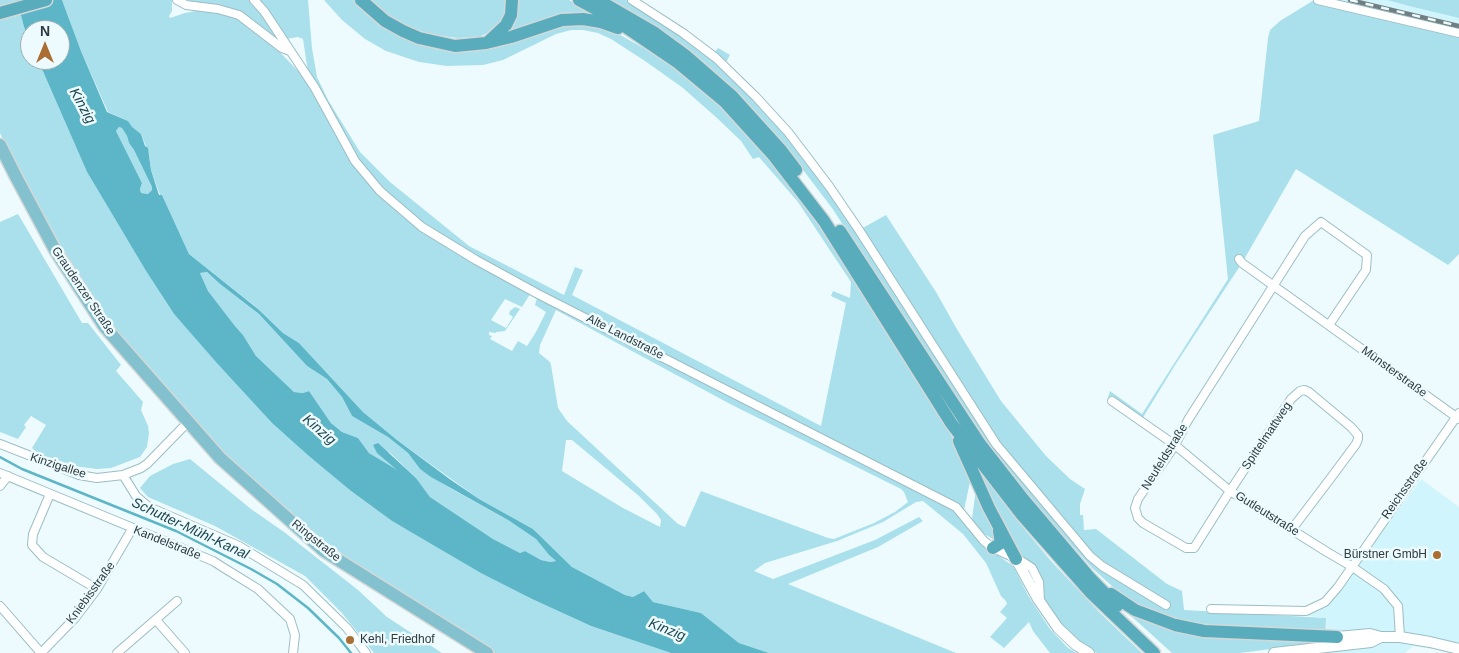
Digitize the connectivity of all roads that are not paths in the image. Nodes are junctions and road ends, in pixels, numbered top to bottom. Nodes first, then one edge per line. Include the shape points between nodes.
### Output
1 (20, 0) edge
2 (46, 0) edge
3 (177, 0) edge
4 (221, 0) edge
5 (254, 0) edge
6 (361, 0) edge
7 (512, 0) edge
8 (579, 0) edge
9 (598, 0) edge
10 (632, 0) edge
11 (1318, 0) edge
12 (0, 6) edge
13 (218, 9) junction
14 (0, 13) edge
15 (1459, 33) edge
16 (486, 43) junction
17 (654, 45) junction
18 (290, 51) junction
19 (0, 145) edge
20 (1238, 259) dead end
21 (1274, 286) junction
22 (1329, 325) junction
23 (1112, 401) dead end
24 (1458, 416) edge
25 (188, 422) junction
26 (951, 423) junction
27 (0, 444) edge
28 (1175, 445) junction
29 (4, 474) edge
30 (123, 475) junction
31 (0, 486) edge
32 (1230, 491) junction
33 (50, 494) junction
34 (998, 528) junction
35 (132, 529) junction
36 (1292, 529) junction
37 (993, 548) junction
38 (1016, 559) junction
39 (1351, 566) junction
40 (1089, 577) junction
41 (97, 588) junction
42 (177, 601) dead end
43 (1166, 604) dead end
44 (0, 606) edge
45 (1211, 609) dead end
46 (156, 620) junction
47 (1400, 637) junction
48 (1335, 641) junction
49 (1459, 649) edge
50 (41, 653) edge
51 (117, 653) edge
52 (185, 653) edge
53 (293, 653) edge
54 (366, 653) edge
55 (487, 653) edge
56 (1089, 653) edge
57 (1154, 653) edge
58 (1165, 653) edge
59 (1274, 653) edge

1 - 12 highway
2 - 14 highway
3 - 13 street via 186,5
4 - 13 street
5 - 18 street, Alte Landstraße
6 - 16 highway via 385,21 419,38 455,46
7 - 16 highway via 511,15 506,25
8 - 17 highway
9 - 40 highway via 655,33 685,55 732,96 780,149 851,246 980,444
10 - 43 street via 716,58 788,132 860,230 1007,458 1090,556
11 - 15 street
13 - 18 street via 239,15
16 - 17 highway via 562,20 583,19 610,26
17 - 26 highway via 725,102 780,162 824,221
18 - 37 street, Alte Landstraße via 315,88 355,162 380,191 422,227 538,294 942,499 956,507
19 - 25 main road, Graudenzer Straße via 55,250 100,321
20 - 21 street, Münsterstraße
21 - 22 street, Münsterstraße
21 - 22 street via 1305,236 1320,222 1366,255 1366,270
21 - 28 street, Neufeldstraße
22 - 24 street, Münsterstraße
23 - 28 street, Gutleutstraße
24 - 39 street, Reichsstraße
25 - 30 street, Kinzigallee via 147,464
25 - 55 main road, Ringstraße via 220,458 324,551
26 - 34 highway
26 - 57 highway via 1022,515 1091,593
27 - 30 street, Kinzigallee via 79,475 97,478
28 - 32 street, Gutleutstraße
28 - 32 street, Neufeldstraße via 1136,503 1138,518 1186,548 1194,548
29 - 31 street
29 - 33 street, Kandelstraße
30 - 54 street via 136,496 149,506 239,546 303,585 347,628
32 - 36 street, Gutleutstraße
32 - 36 street, Spittelmattweg via 1292,399 1300,391 1310,392 1351,426 1358,439
33 - 35 street, Kandelstraße
33 - 41 street via 33,534 32,545 43,557
34 - 37 highway via 1001,543
34 - 38 highway
35 - 41 street, Kniebisstraße
35 - 53 street, Kandelstraße via 213,561 258,589 290,619 295,635
36 - 39 street, Gutleutstraße
37 - 38 street, Alte Landstraße
38 - 56 street via 1058,628
39 - 45 street, Reichsstraße via 1325,602 1306,611
39 - 47 street, Gutleutstraße via 1384,588 1398,606
40 - 48 highway via 1135,610 1175,625 1204,631
40 - 58 highway
41 - 50 street, Kniebisstraße
42 - 46 street
44 - 50 street
46 - 51 street
46 - 52 street
47 - 48 street via 1370,634
47 - 49 street
48 - 59 street

